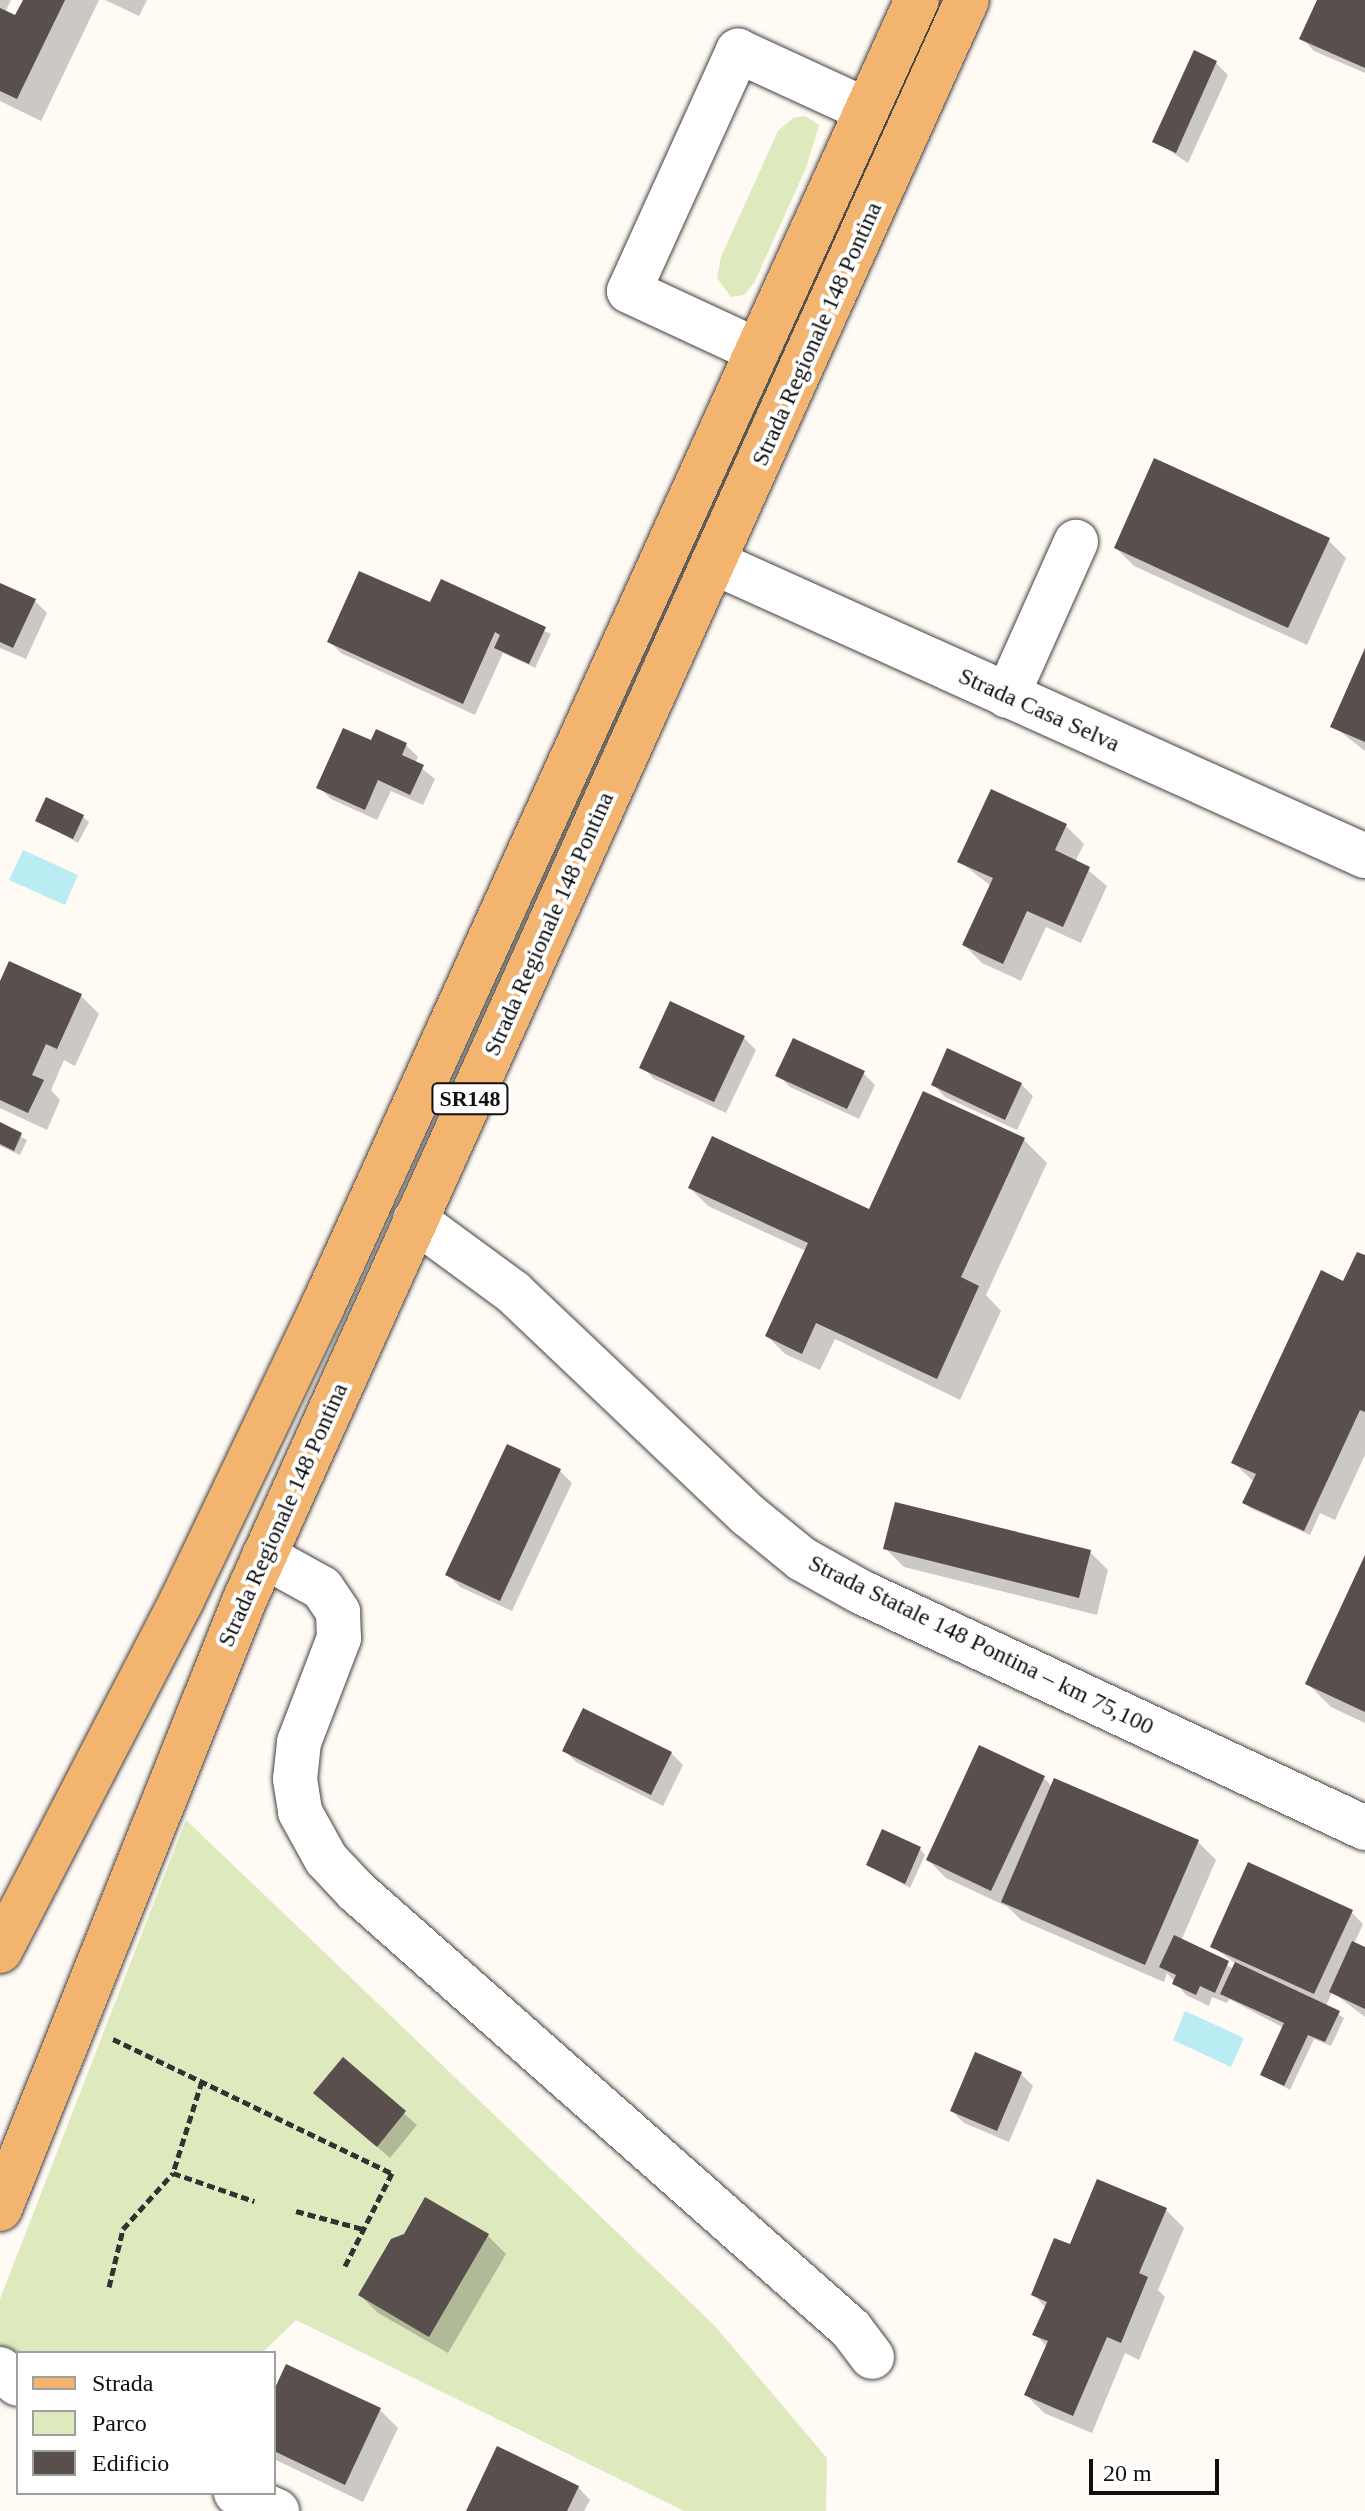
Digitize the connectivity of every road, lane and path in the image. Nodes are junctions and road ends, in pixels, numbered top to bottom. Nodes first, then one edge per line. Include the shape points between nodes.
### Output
1 (917, 0) edge
2 (967, 0) edge
3 (866, 110) junction
4 (756, 350) junction
5 (1076, 542) dead end
6 (713, 562) junction
7 (1007, 696) junction
8 (1365, 856) edge
9 (415, 1220) junction
10 (264, 1556) junction
11 (1365, 1828) edge
12 (0, 1951) edge
13 (76, 2020) junction
14 (202, 2081) junction
15 (173, 2173) junction
16 (254, 2201) dead end
17 (0, 2209) edge
18 (296, 2211) dead end
19 (363, 2229) junction
20 (344, 2268) dead end
21 (109, 2287) dead end
22 (872, 2357) dead end
23 (0, 2369) edge
24 (16, 2382) edge
25 (241, 2495) edge
26 (277, 2511) edge

1 - 3 main road, Strada Regionale 148 Pontina / SR148
2 - 6 main road, Strada Regionale 148 Pontina / SR148
3 - 4 main road, Strada Regionale 148 Pontina / SR148
3 - 4 street via 738,51 629,291
4 - 12 main road, Strada Regionale 148 Pontina / SR148 via 321,1310 182,1600
5 - 7 street
6 - 7 street, Strada Casa Selva
6 - 9 main road, Strada Regionale 148 Pontina / SR148
7 - 8 street, Strada Casa Selva
9 - 10 main road, Strada Regionale 148 Pontina / SR148
9 - 11 street, Strada Statale 148 Pontina – km 75,100 via 536,1312 748,1515 802,1559 861,1592
10 - 13 main road, Strada Regionale 148 Pontina / SR148
10 - 22 street via 322,1588 338,1612 339,1638 299,1742 295,1779 300,1812 326,1859 851,2329
13 - 14 path
13 - 17 main road, Strada Regionale 148 Pontina / SR148
14 - 15 path
14 - 19 path via 392,2173
15 - 16 path
15 - 21 path via 123,2229
18 - 19 path
19 - 20 path
23 - 24 street
25 - 26 street

